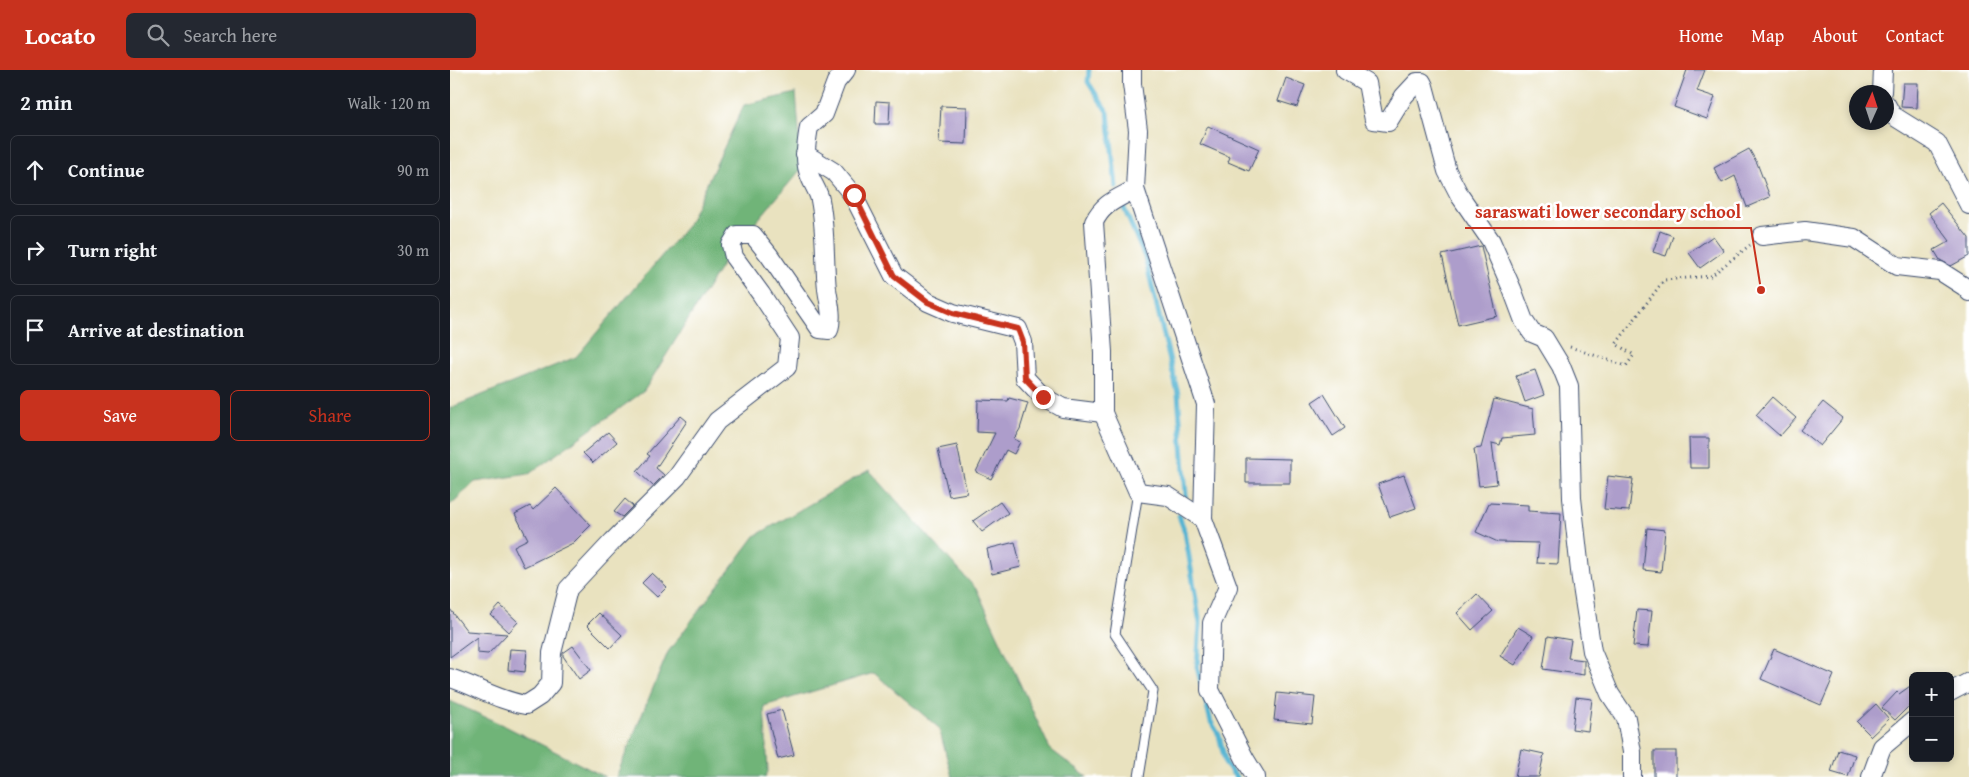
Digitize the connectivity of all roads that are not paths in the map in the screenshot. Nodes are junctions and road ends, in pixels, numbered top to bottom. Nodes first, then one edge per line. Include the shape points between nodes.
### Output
1 (846, 70) edge
2 (1132, 70) edge
3 (1345, 70) edge
4 (1883, 70) edge
5 (1882, 85) edge
6 (1894, 116) edge
7 (805, 154) junction
8 (1135, 189) junction
9 (1969, 205) edge
10 (1762, 236) road end
11 (1969, 292) edge
12 (1103, 413) junction
13 (1138, 492) junction
14 (1203, 519) junction
15 (450, 678) edge
16 (1969, 682) edge
17 (1954, 690) edge
18 (1909, 724) edge
19 (1139, 777) edge
20 (1256, 777) edge
21 (1632, 777) edge
22 (1871, 777) edge

1 - 7 street via 836,82 824,114 809,127
2 - 8 street via 1138,130
3 - 21 street via 1367,83 1374,120 1388,122 1411,87 1422,82 1447,171 1491,241 1524,322 1532,333 1544,338 1561,366 1568,386 1572,498 1592,651 1610,694 1626,718 1632,752
4 - 5 street
6 - 9 street via 1937,143
7 - 12 street via 834,172 854,195 894,276 928,302 953,313 1018,329 1023,342 1025,378 1043,397 1063,408
7 - 15 street via 810,178 820,198 832,314 829,330 820,329 753,235 737,235 731,245 734,256 790,338 787,366 717,421 677,477 568,589 552,653 551,683 540,696 526,705 508,703
8 - 12 street via 1108,203 1094,222
8 - 14 street via 1206,404
10 - 11 street via 1805,231 1854,238 1897,266 1940,271
12 - 13 street
13 - 14 street via 1168,496
13 - 19 lane via 1115,634 1153,691
14 - 20 street via 1228,587 1212,623 1210,690
16 - 17 street
18 - 22 street via 1882,747

